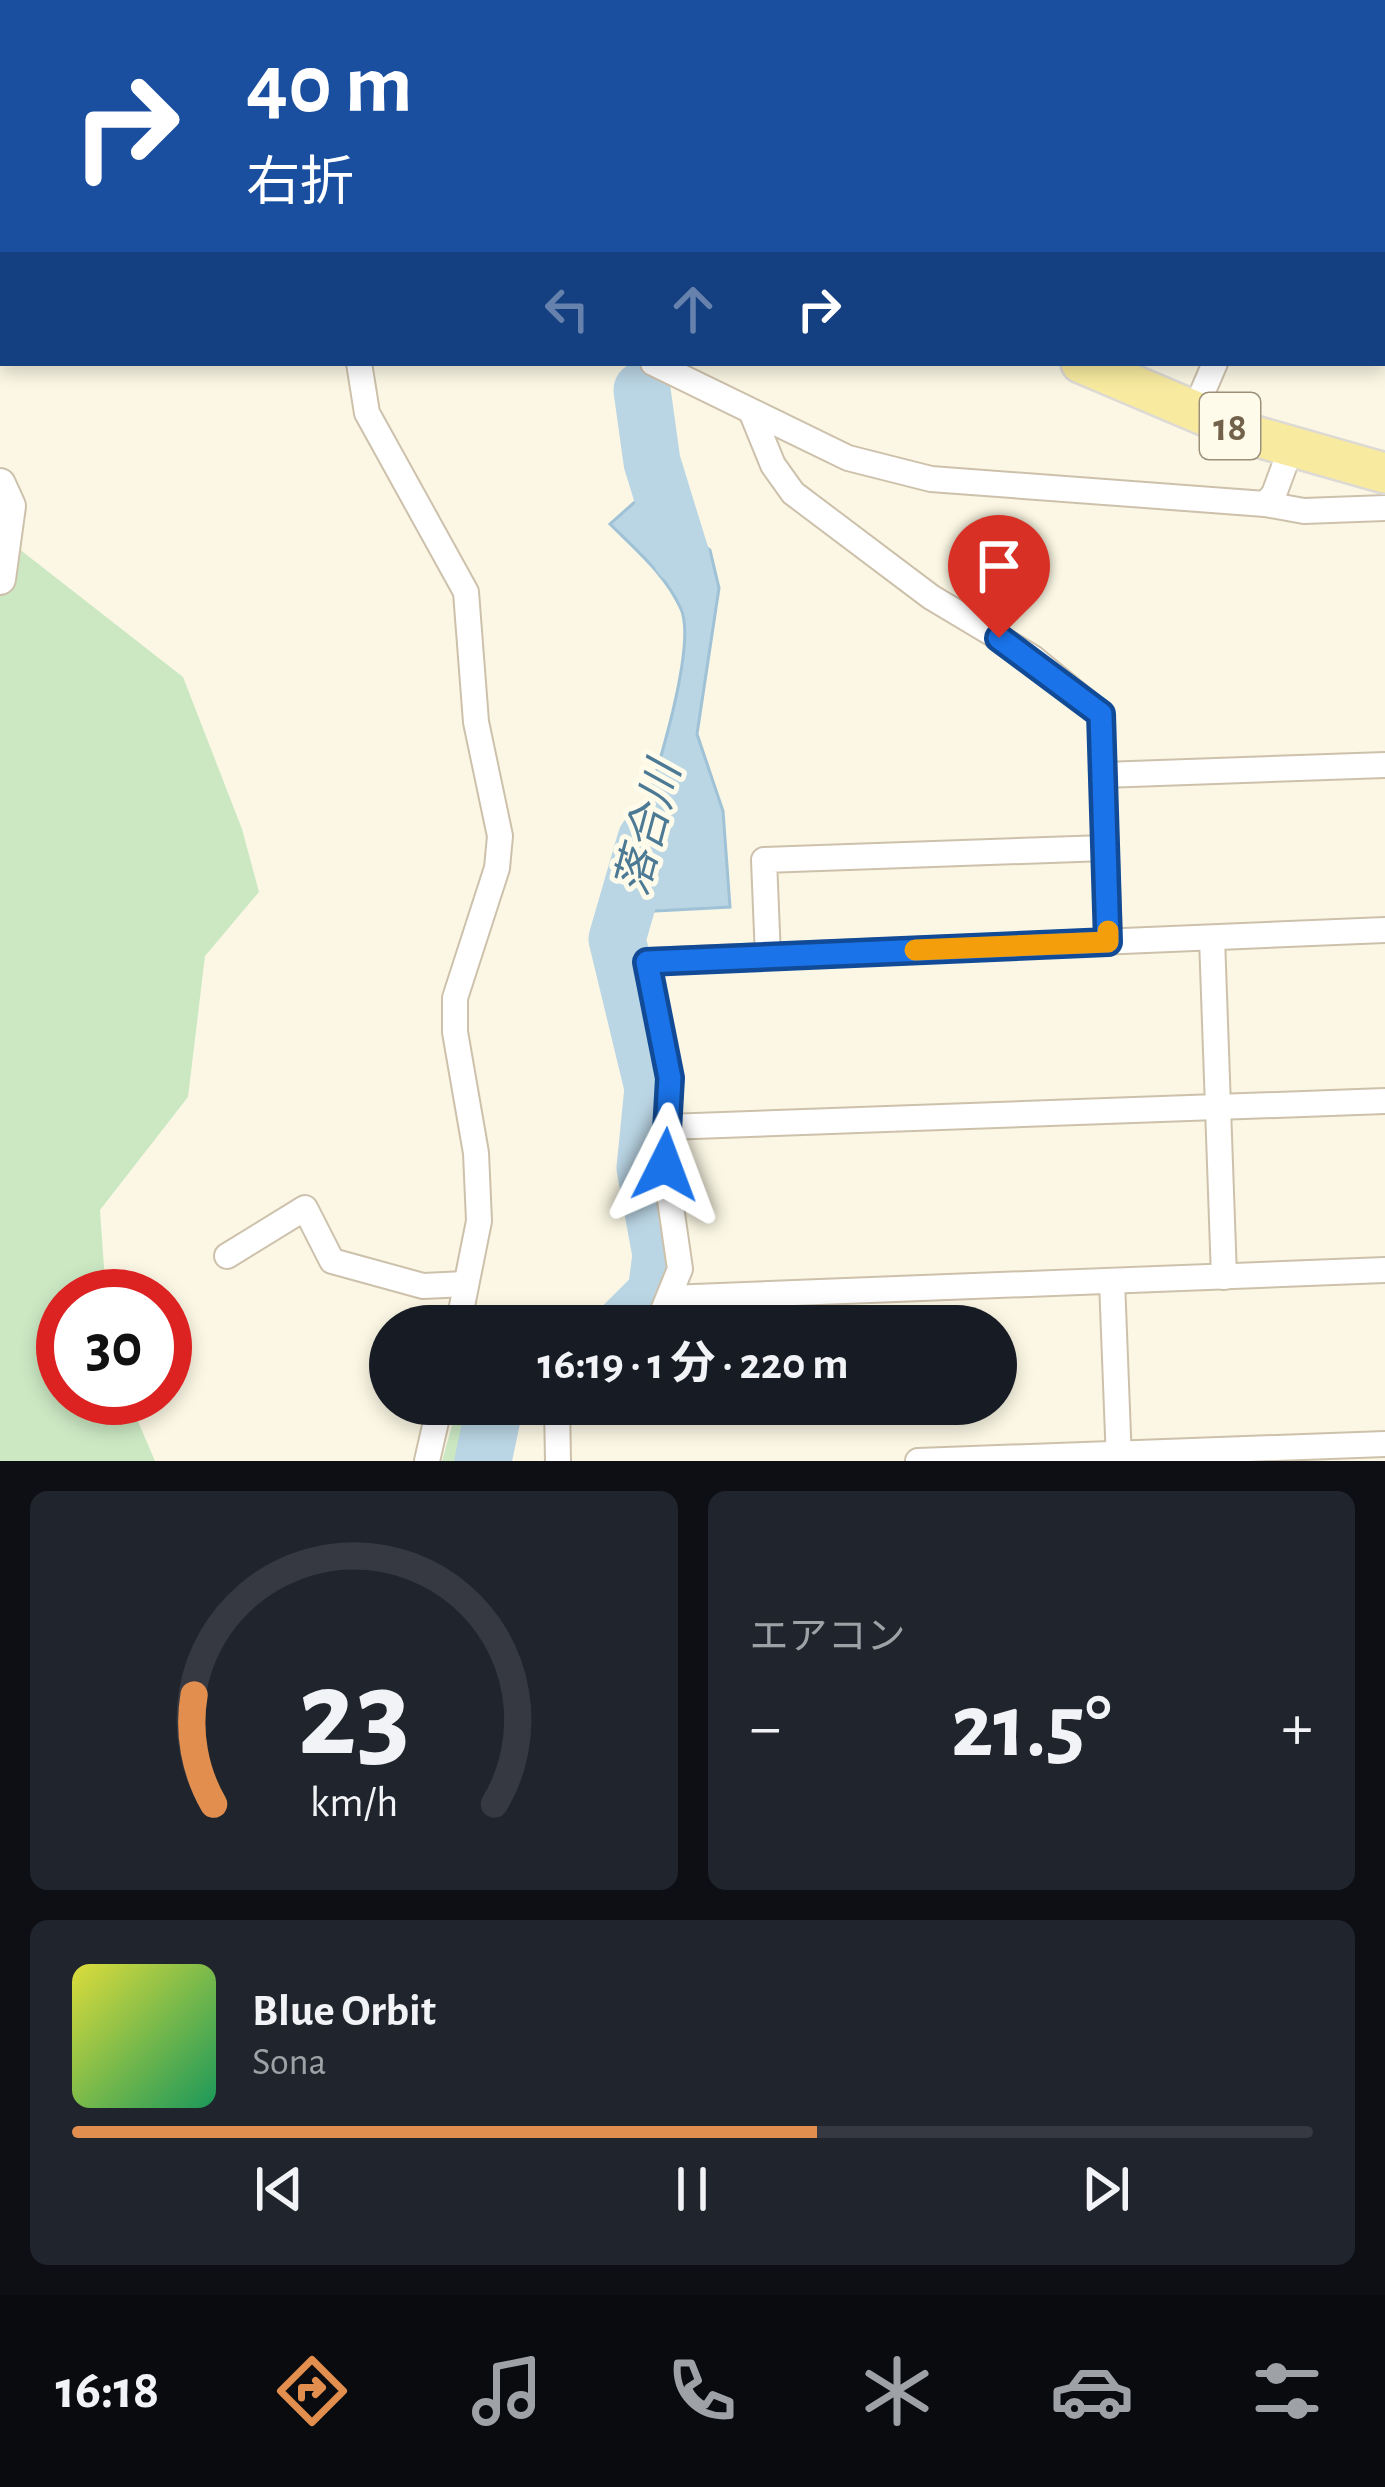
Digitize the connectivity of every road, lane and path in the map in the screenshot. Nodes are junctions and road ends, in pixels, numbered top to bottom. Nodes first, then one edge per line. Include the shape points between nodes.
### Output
1 (360, 366) edge
2 (659, 366) edge
3 (1088, 366) edge
4 (1214, 366) edge
5 (1194, 412) junction
6 (753, 416) junction
7 (1291, 448) junction
8 (1385, 473) edge
9 (0, 484) edge
10 (1265, 504) junction
11 (1385, 508) edge
12 (0, 579) edge
13 (1385, 764) edge
14 (1102, 775) junction
15 (1105, 848) junction
16 (1385, 930) edge
17 (1212, 938) junction
18 (1108, 942) junction
19 (768, 957) junction
20 (1385, 1101) edge
21 (1218, 1107) junction
22 (667, 1127) junction
23 (227, 1256) dead end
24 (1385, 1270) edge
25 (1224, 1277) junction
26 (1112, 1282) junction
27 (466, 1284) junction
28 (669, 1298) junction
29 (462, 1305) edge
30 (664, 1305) edge
31 (435, 1425) edge
32 (557, 1425) edge
33 (1385, 1444) edge
34 (1119, 1457) edge
35 (427, 1461) edge
36 (558, 1461) edge
37 (918, 1461) edge

1 - 27 street via 368,413 466,592 476,722 500,836 455,998 477,1176
2 - 6 street
3 - 5 main road, 18
4 - 5 street
5 - 7 main road, 18
6 - 10 street via 848,458 931,479
6 - 14 street via 794,493 1101,714
7 - 8 main road, 18
7 - 10 street
9 - 12 street via 10,506
10 - 11 street
13 - 14 street
14 - 15 street
15 - 18 street
15 - 19 street via 764,860
16 - 17 street
17 - 18 street
17 - 21 street
18 - 19 street
19 - 22 street via 647,962 670,1078
20 - 21 street
21 - 22 street
21 - 25 street
22 - 28 street via 680,1269
23 - 27 street via 305,1208 332,1261 423,1286
24 - 25 street
25 - 26 street
26 - 28 street
26 - 34 street
27 - 29 street
28 - 30 street
31 - 35 street
32 - 36 street
33 - 34 street
34 - 37 street

